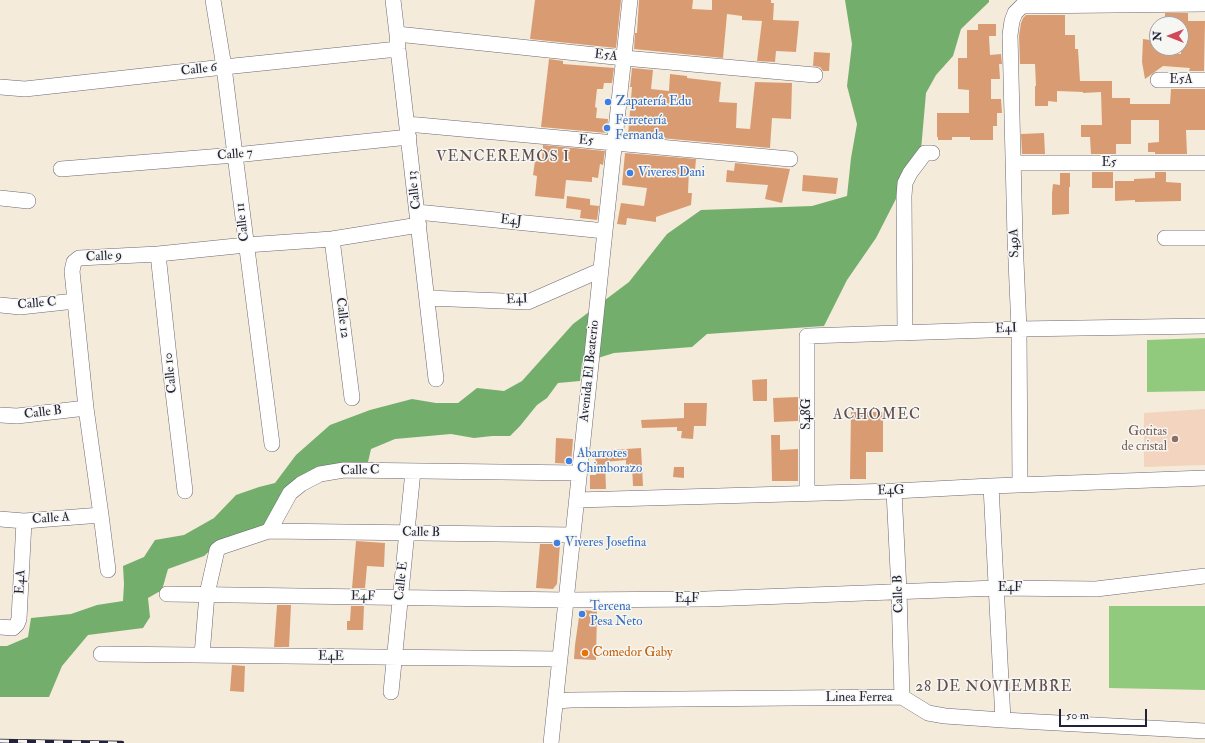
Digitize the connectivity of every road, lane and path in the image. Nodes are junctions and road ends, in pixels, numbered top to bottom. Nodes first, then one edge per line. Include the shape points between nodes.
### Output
1 (213, 0) edge
2 (394, 0) edge
3 (630, 0) edge
4 (1205, 4) edge
5 (398, 42) junction
6 (624, 58) junction
7 (224, 67) junction
8 (815, 75) dead end
9 (1158, 80) dead end
10 (1205, 80) edge
11 (0, 87) edge
12 (408, 130) junction
13 (614, 143) junction
14 (932, 153) dead end
15 (235, 155) junction
16 (790, 159) dead end
17 (1013, 163) junction
18 (1205, 163) edge
19 (61, 169) dead end
20 (0, 198) edge
21 (28, 201) dead end
22 (418, 218) junction
23 (604, 231) junction
24 (1165, 238) dead end
25 (1205, 238) edge
26 (332, 239) junction
27 (246, 245) junction
28 (158, 254) junction
29 (601, 270) junction
30 (427, 298) junction
31 (75, 300) junction
32 (0, 305) edge
33 (1205, 326) edge
34 (1019, 329) junction
35 (905, 333) junction
36 (807, 336) joint
37 (436, 379) dead end
38 (352, 398) dead end
39 (86, 408) junction
40 (0, 415) edge
41 (272, 444) dead end
42 (413, 471) junction
43 (579, 473) junction
44 (1205, 478) edge
45 (1020, 485) junction
46 (991, 486) junction
47 (185, 491) dead end
48 (894, 491) junction
49 (807, 493) junction
50 (577, 500) junction
51 (101, 515) junction
52 (0, 519) edge
53 (24, 521) junction
54 (269, 531) junction
55 (407, 533) junction
56 (573, 535) junction
57 (108, 570) dead end
58 (1205, 576) edge
59 (997, 588) junction
60 (899, 591) junction
61 (167, 594) dead end
62 (207, 594) junction
63 (400, 597) junction
64 (566, 600) junction
65 (0, 627) edge
66 (101, 654) dead end
67 (202, 655) junction
68 (395, 657) junction
69 (560, 659) junction
70 (392, 692) dead end
71 (902, 697) junction
72 (556, 701) junction
73 (1003, 720) junction
74 (1205, 731) edge
75 (552, 743) edge

1 - 7 street, Calle 11
2 - 5 street, Calle 13
3 - 6 street, Avenida El Beaterio
4 - 17 street, S49A via 1022,6 1015,13 1010,35
5 - 6 street, E5A
5 - 7 street, Calle 6
5 - 12 street, Calle 13
6 - 8 street, E5A
6 - 13 street, Avenida El Beaterio
7 - 11 street, Calle 6 via 25,89
7 - 15 street, Calle 11
9 - 10 street, E5A
12 - 13 street, E5
12 - 15 street, Calle 7
12 - 22 street, Calle 13
13 - 16 street, E5
13 - 23 street, Avenida El Beaterio
14 - 35 street via 925,153 905,183
15 - 19 street, Calle 7
15 - 27 street, Calle 11
17 - 18 street, E5
17 - 34 street, S49A
20 - 21 street
22 - 23 street, E4J
22 - 26 street, Calle 9
22 - 30 street, Calle 13
23 - 29 street, Avenida El Beaterio
24 - 25 street
26 - 27 street, Calle 9
26 - 38 street, Calle 12
27 - 28 street, Calle 9
27 - 41 street, Calle 11
28 - 31 street, Calle 9 via 79,258 74,262 72,271
28 - 47 street, Calle 10
29 - 30 street, E4I via 528,302
29 - 43 street, Avenida El Beaterio
30 - 37 street, Calle 13
31 - 32 street, Calle C via 20,307
31 - 39 street, Calle 9
33 - 34 street, E4I
34 - 35 street, E4I
34 - 45 street, S49A
35 - 36 street, E4I
36 - 49 street, S48G
39 - 40 street, Calle B via 17,416
39 - 51 street, Calle 9
42 - 43 street, Calle C
42 - 54 street, Calle C via 344,470 320,474 290,493
42 - 55 street, Calle E
43 - 50 street, Avenida El Beaterio
44 - 45 street, E4G
45 - 46 street, E4G
46 - 48 street, E4G
46 - 59 street
48 - 49 street, E4G
48 - 60 street, Calle B
49 - 50 street, E4G
50 - 56 street, Avenida El Beaterio
51 - 53 street, Calle A
51 - 57 street, Calle 9
52 - 53 street, Calle A
53 - 65 street, E4A via 19,619 13,628
54 - 55 street, Calle B
54 - 62 street via 217,550
55 - 56 street, Calle B
55 - 63 street, Calle E
56 - 64 street, Avenida El Beaterio
58 - 59 street, E4F via 1096,589
59 - 60 street, E4F
59 - 73 street
60 - 64 street, E4F via 706,599
60 - 71 street, Calle B
61 - 62 street, E4F
62 - 63 street, E4F
62 - 67 street
63 - 64 street, E4F
63 - 68 street, Calle E
64 - 69 street, Avenida El Beaterio
66 - 67 street, E4E
67 - 68 street, E4E
68 - 69 street, E4E
68 - 70 street, Calle E
69 - 72 street, Avenida El Beaterio
71 - 72 street, Linea Ferrea
71 - 73 street, Linea Ferrea via 928,713
72 - 75 street, Avenida El Beaterio
73 - 74 street, Linea Ferrea

